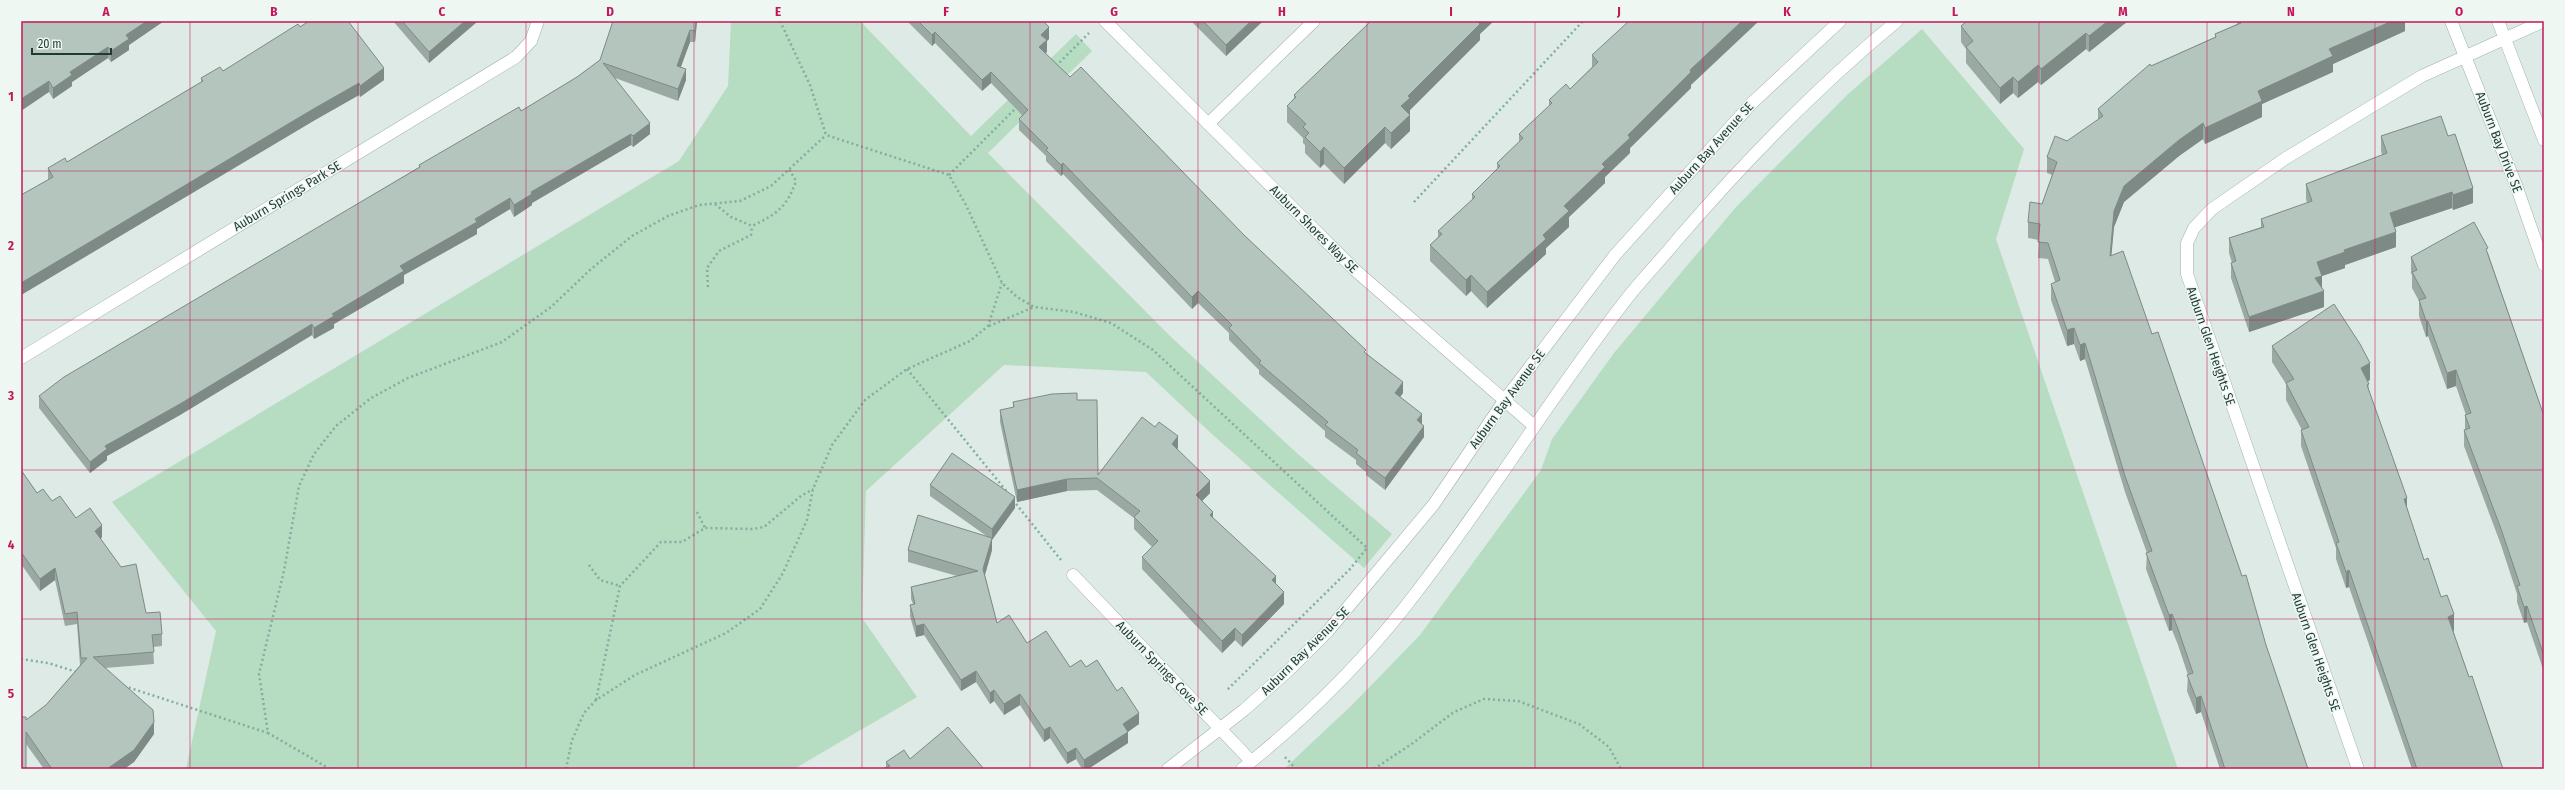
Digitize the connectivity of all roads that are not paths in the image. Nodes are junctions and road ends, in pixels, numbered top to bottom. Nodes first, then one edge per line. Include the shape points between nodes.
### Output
1 (538, 21) edge
2 (1105, 21) edge
3 (1314, 21) edge
4 (1840, 21) edge
5 (1897, 21) edge
6 (2451, 21) edge
7 (2498, 21) edge
8 (2544, 21) edge
9 (2505, 38) junction
10 (2467, 56) junction
11 (1208, 124) junction
12 (2544, 140) edge
13 (2544, 264) edge
14 (21, 358) edge
15 (1504, 401) junction
16 (1534, 426) junction
17 (1073, 575) road end
18 (1221, 730) junction
19 (1251, 761) junction
20 (1168, 769) edge
21 (1242, 769) edge
22 (2358, 769) edge

1 - 14 street, Auburn Springs Park SE via 531,41 516,57
2 - 11 street, Auburn Shores Way SE
3 - 11 street
4 - 15 street, Auburn Bay Avenue SE via 1752,103 1615,255
5 - 16 street via 1787,121 1724,186 1625,300
6 - 10 street, Auburn Bay Drive SE
7 - 9 street
8 - 9 street, Auburn Glen Heights SE
9 - 10 street, Auburn Glen Heights SE
9 - 12 street
10 - 13 street, Auburn Bay Drive SE
10 - 22 street, Auburn Glen Heights SE via 2422,76 2286,158 2212,209 2194,228 2186,243 2187,274
11 - 15 street, Auburn Shores Way SE via 1355,270
15 - 16 street, Auburn Shores Way SE
15 - 18 street, Auburn Bay Avenue SE via 1434,504 1365,589 1289,670
16 - 19 street via 1463,530 1404,609 1328,692
17 - 18 street, Auburn Springs Cove SE
18 - 19 street, Auburn Springs Cove SE
18 - 20 street, Auburn Bay Avenue SE
19 - 21 street

